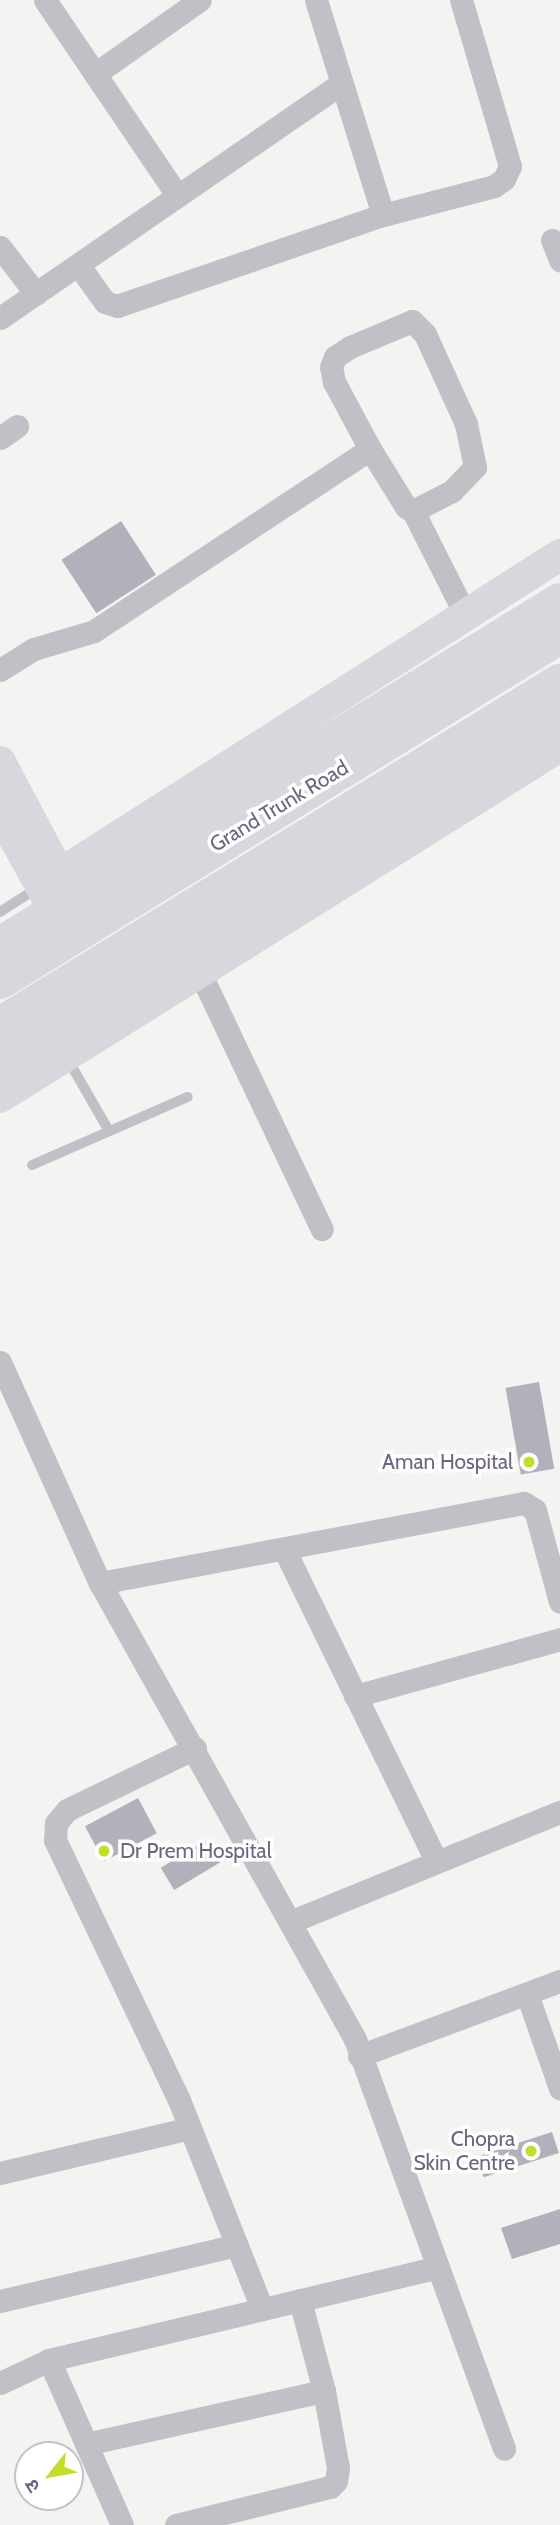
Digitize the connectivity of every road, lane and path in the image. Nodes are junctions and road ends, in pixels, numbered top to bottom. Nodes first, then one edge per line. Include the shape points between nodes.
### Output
1 (45, 0) edge
2 (200, 0) edge
3 (316, 0) edge
4 (461, 0) edge
5 (95, 74) junction
6 (341, 84) junction
7 (177, 195) junction
8 (383, 215) junction
9 (0, 247) edge
10 (79, 266) junction
11 (36, 294) junction
12 (0, 318) edge
13 (370, 449) junction
14 (413, 511) junction
15 (560, 555) edge
16 (466, 616) junction
17 (553, 617) edge
18 (560, 649) edge
19 (0, 670) edge
20 (560, 682) edge
21 (560, 722) edge
22 (560, 746) edge
23 (0, 762) edge
24 (0, 812) edge
25 (57, 893) junction
26 (0, 912) edge
27 (0, 946) edge
28 (193, 958) junction
29 (0, 980) edge
30 (0, 1026) edge
31 (65, 1056) junction
32 (0, 1063) edge
33 (0, 1097) edge
34 (188, 1097) dead end
35 (109, 1131) junction
36 (32, 1165) dead end
37 (322, 1229) dead end
38 (0, 1362) edge
39 (285, 1551) junction
40 (100, 1583) junction
41 (560, 1602) edge
42 (560, 1639) edge
43 (355, 1696) junction
44 (195, 1748) junction
45 (560, 1812) edge
46 (436, 1861) junction
47 (290, 1922) junction
48 (560, 1981) edge
49 (527, 1994) junction
50 (359, 2056) junction
51 (560, 2088) edge
52 (190, 2128) junction
53 (0, 2172) edge
54 (236, 2245) junction
55 (438, 2267) junction
56 (300, 2300) junction
57 (0, 2301) edge
58 (262, 2309) junction
59 (49, 2360) junction
60 (0, 2384) edge
61 (324, 2391) junction
62 (86, 2444) junction
63 (504, 2449) dead end
64 (122, 2525) edge
65 (176, 2525) edge

1 - 5 street
2 - 5 street
3 - 6 street
4 - 8 street via 510,172 494,186
5 - 7 street
6 - 7 street
6 - 8 street
7 - 10 street
8 - 10 street via 117,306 105,302
9 - 11 street
10 - 11 street
11 - 12 street
13 - 14 street via 406,508
13 - 14 street via 334,382 331,367 335,357 350,348 412,321 425,334 466,424 475,467 452,491
13 - 19 street via 93,631 34,649
14 - 16 street
15 - 16 street
16 - 25 street
17 - 18 highway
17 - 25 highway
17 - 29 highway, Grand Trunk Road
20 - 30 highway, Grand Trunk Road
21 - 28 highway
22 - 28 street
23 - 25 street
24 - 25 street
25 - 26 lane
25 - 27 highway
28 - 31 street
28 - 32 highway
28 - 37 street
31 - 33 street
31 - 35 lane
34 - 35 lane
35 - 36 lane
38 - 40 street
39 - 40 street
39 - 41 street via 524,1503 535,1510
39 - 43 street
40 - 44 street
42 - 43 street
43 - 46 street
44 - 47 street
44 - 52 street via 67,1810 56,1823 55,1840
45 - 46 street
46 - 47 street
47 - 50 street via 355,2039
48 - 49 street
49 - 50 street
49 - 51 street
50 - 55 street
52 - 53 street
52 - 54 street
54 - 57 street
54 - 58 street
55 - 56 street
55 - 63 street
56 - 58 street
56 - 61 street
58 - 59 street
59 - 60 street
59 - 62 street
61 - 62 street
61 - 65 street via 338,2468 330,2487
62 - 64 street

